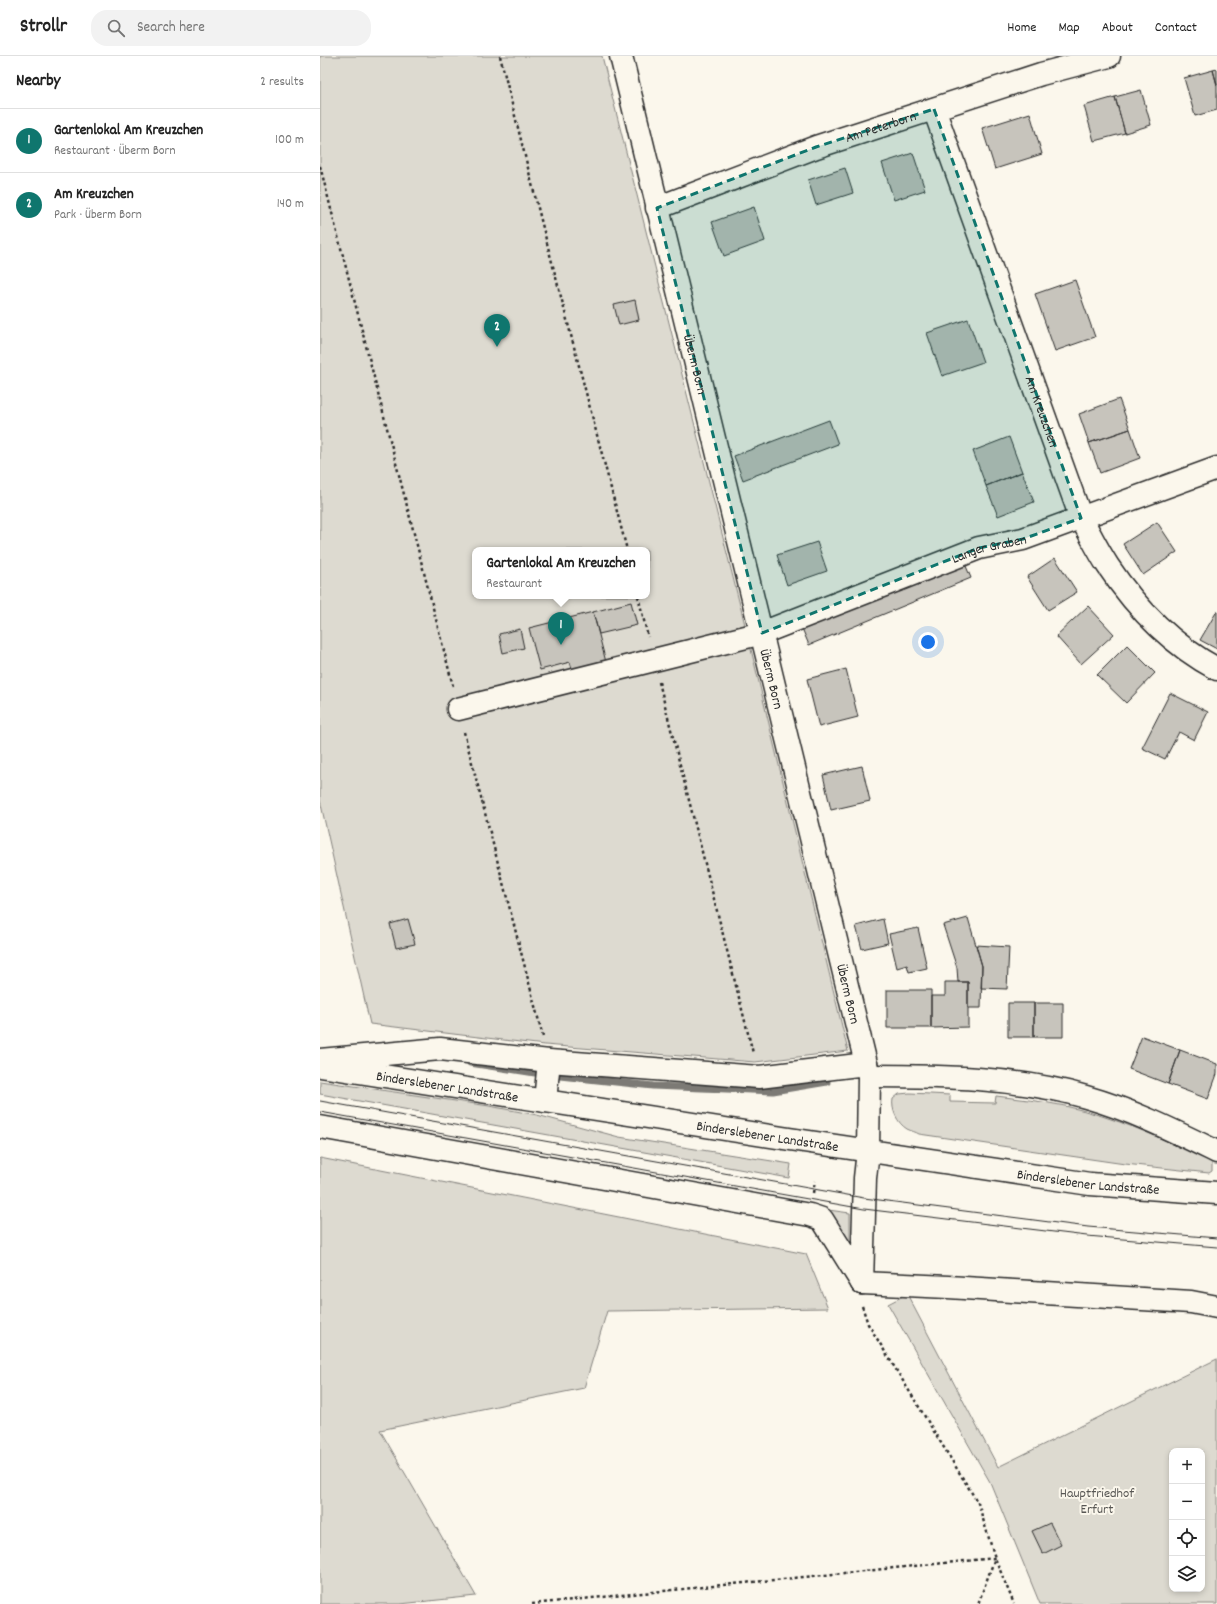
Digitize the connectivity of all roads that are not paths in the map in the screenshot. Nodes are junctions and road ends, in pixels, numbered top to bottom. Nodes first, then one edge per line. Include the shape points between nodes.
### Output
1 (621, 56) edge
2 (1109, 56) edge
3 (934, 109) junction
4 (657, 208) junction
5 (1217, 468) edge
6 (1081, 518) junction
7 (762, 633) junction
8 (1217, 669) edge
9 (458, 709) road end
10 (320, 1060) edge
11 (549, 1061) junction
12 (320, 1066) edge
13 (868, 1070) junction
14 (545, 1101) junction
15 (320, 1127) edge
16 (868, 1151) junction
17 (1217, 1152) edge
18 (1217, 1193) edge
19 (862, 1283) junction
20 (1217, 1307) edge

1 - 4 street, Überm Born
2 - 3 street, Am Peterborn via 1041,74
3 - 4 street, Am Peterborn via 816,147
3 - 6 street, Am Kreuzchen
4 - 7 street, Überm Born
5 - 6 street, Langer Graben
6 - 7 street, Langer Graben via 1023,539 979,548
6 - 8 street, Am Kreuzchen via 1108,565 1143,612 1199,660
7 - 9 street, Langer Graben
7 - 13 street, Überm Born
10 - 11 street via 440,1049
11 - 13 street via 759,1077
11 - 14 street
12 - 14 street, Binderslebener Landstraße
13 - 16 street, Überm Born
13 - 17 street via 1013,1081 1086,1096 1149,1119
14 - 16 street, Binderslebener Landstraße
15 - 19 street via 810,1215 822,1219
16 - 18 street, Binderslebener Landstraße via 1090,1184
16 - 19 street, Überm Born
19 - 20 street via 1191,1302

